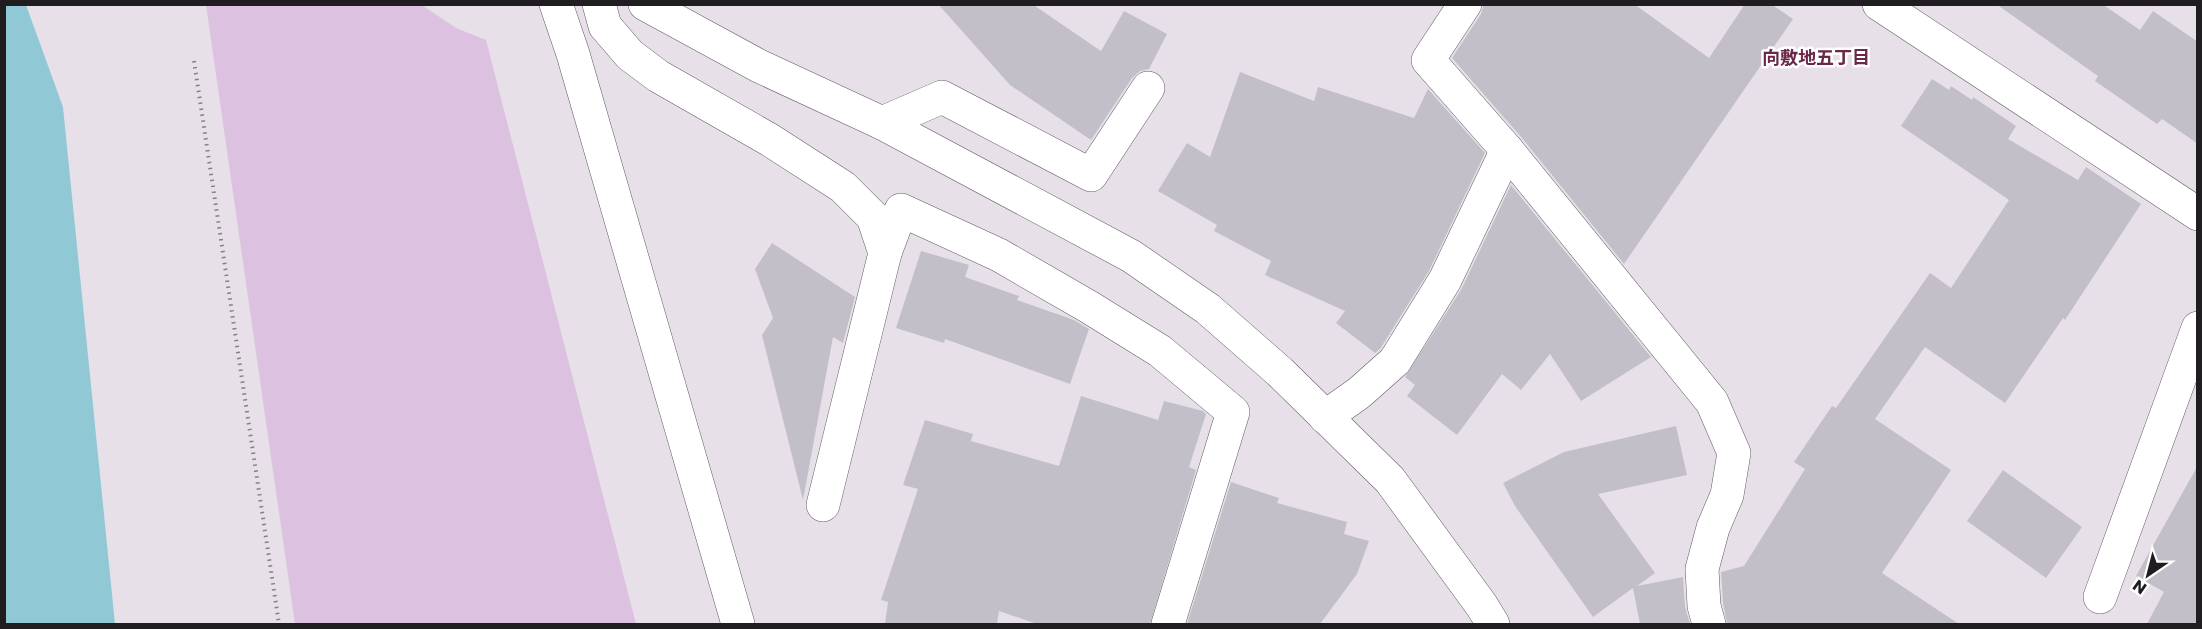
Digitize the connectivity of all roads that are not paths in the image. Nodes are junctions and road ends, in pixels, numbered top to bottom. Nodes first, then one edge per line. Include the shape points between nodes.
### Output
1 (556, 4) edge
2 (599, 4) edge
3 (645, 4) edge
4 (1465, 4) edge
5 (1879, 4) edge
6 (1148, 88) dead end
7 (882, 123) junction
8 (1507, 150) junction
9 (2198, 214) edge
10 (885, 253) junction
11 (2198, 328) edge
12 (1325, 417) junction
13 (823, 505) dead end
14 (2100, 597) dead end
15 (738, 624) edge
16 (1168, 624) edge
17 (1493, 624) edge
18 (1709, 624) edge

1 - 15 street
2 - 10 street via 605,26 630,55 658,76 843,187 873,217
3 - 7 street via 759,66
4 - 8 street via 1428,60
5 - 9 street
6 - 7 street via 1091,175 942,97
7 - 12 street via 1131,256 1208,309
8 - 12 street via 1445,280 1395,361
8 - 18 street via 1712,402 1734,453 1727,495 1702,569
10 - 13 street
10 - 16 street via 901,210 999,255 1089,307 1160,351 1233,412
11 - 14 street
12 - 17 street via 1390,480

